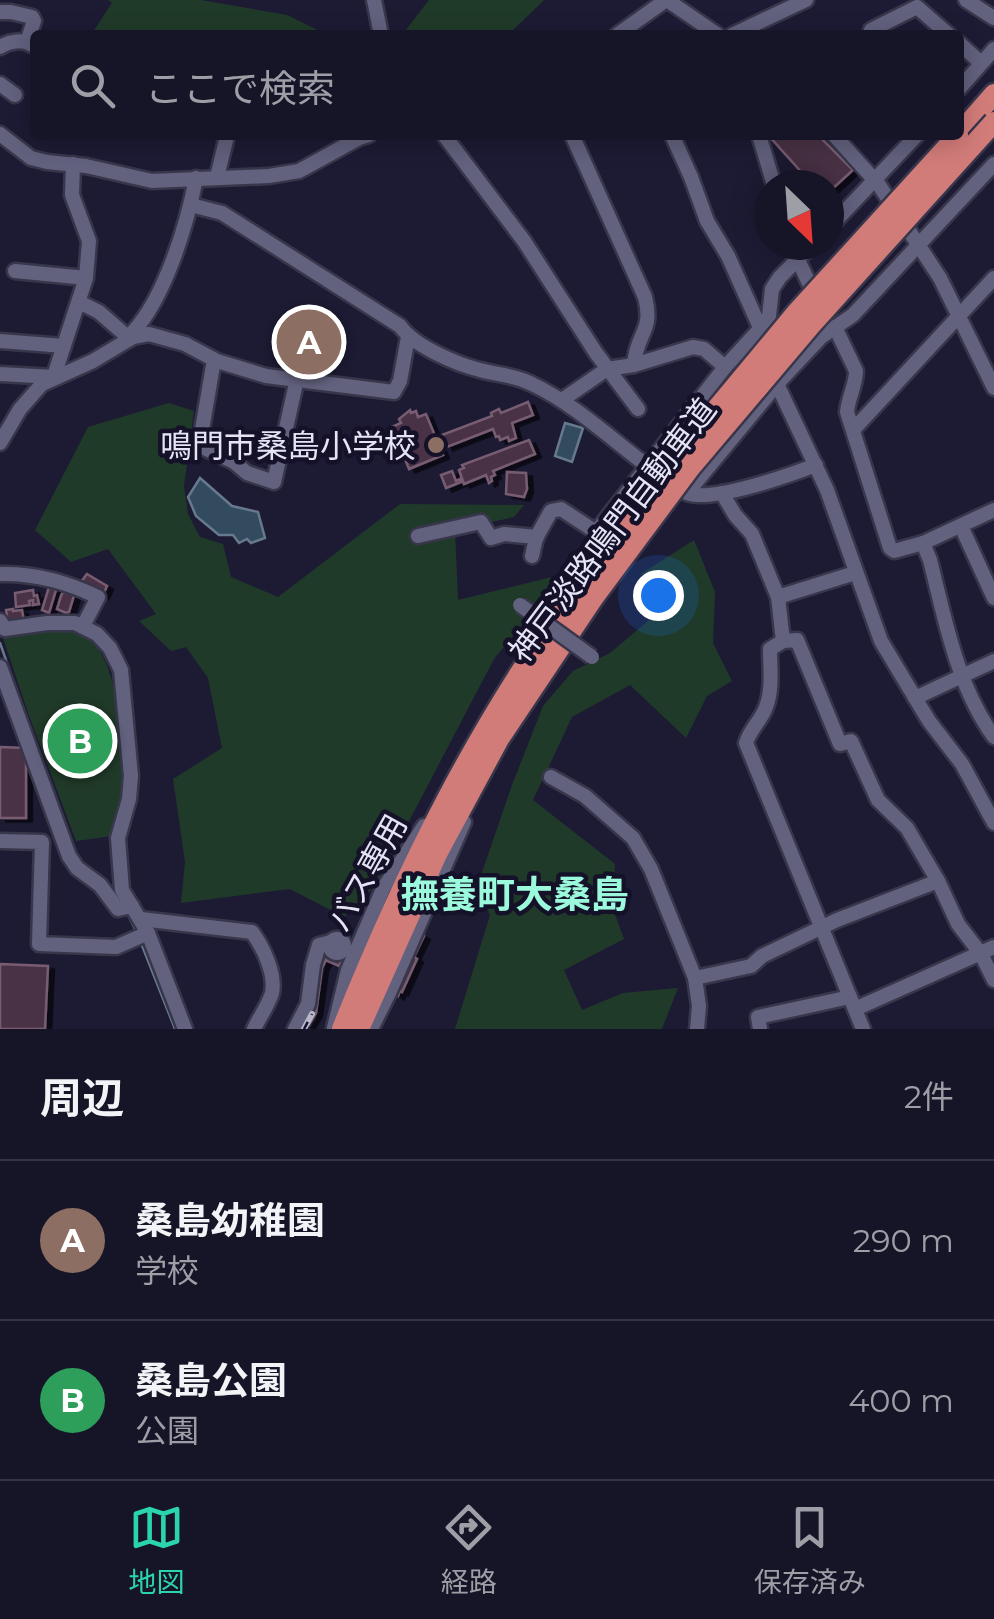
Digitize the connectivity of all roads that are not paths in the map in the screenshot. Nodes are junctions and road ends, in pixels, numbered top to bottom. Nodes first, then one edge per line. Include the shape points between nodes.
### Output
1 (374, 0) edge
2 (666, 0) edge
3 (806, 0) edge
4 (966, 0) edge
5 (0, 12) edge
6 (994, 18) edge
7 (33, 30) edge
8 (380, 30) edge
9 (627, 30) edge
10 (711, 30) edge
11 (743, 30) edge
12 (875, 30) edge
13 (943, 30) edge
14 (30, 44) edge
15 (0, 47) edge
16 (964, 48) edge
17 (994, 48) edge
18 (982, 63) junction
19 (964, 83) edge
20 (0, 84) edge
21 (994, 94) edge
22 (15, 96) dead end
23 (994, 122) edge
24 (964, 127) edge
25 (0, 134) edge
26 (224, 140) edge
27 (355, 140) edge
28 (448, 140) edge
29 (574, 140) edge
30 (674, 140) edge
31 (761, 140) edge
32 (838, 140) edge
33 (912, 140) edge
34 (953, 140) edge
35 (74, 164) junction
36 (994, 164) edge
37 (770, 170) edge
38 (196, 178) junction
39 (218, 178) junction
40 (875, 181) junction
41 (191, 205) junction
42 (844, 213) edge
43 (918, 244) junction
44 (789, 260) edge
45 (798, 260) edge
46 (16, 270) dead end
47 (86, 278) junction
48 (994, 278) edge
49 (79, 302) junction
50 (960, 316) junction
51 (760, 328) junction
52 (833, 329) junction
53 (408, 337) junction
54 (132, 338) junction
55 (0, 341) edge
56 (64, 346) junction
57 (214, 360) junction
58 (634, 364) junction
59 (724, 367) junction
60 (607, 369) junction
61 (0, 374) edge
62 (56, 377) junction
63 (297, 379) junction
64 (780, 381) junction
65 (994, 388) edge
66 (562, 400) junction
67 (638, 409) dead end
68 (854, 429) junction
69 (0, 443) edge
70 (646, 465) junction
71 (816, 465) junction
72 (722, 494) junction
73 (994, 510) edge
74 (484, 525) junction
75 (502, 525) dead end
76 (961, 526) junction
77 (418, 536) dead end
78 (537, 537) junction
79 (923, 544) junction
80 (532, 556) dead end
81 (856, 572) junction
82 (0, 574) edge
83 (587, 592) junction
84 (778, 597) junction
85 (994, 598) edge
86 (520, 604) dead end
87 (83, 626) junction
88 (2, 629) edge
89 (783, 641) junction
90 (592, 657) dead end
91 (994, 661) edge
92 (0, 667) edge
93 (962, 676) junction
94 (915, 698) junction
95 (994, 737) edge
96 (499, 738) junction
97 (471, 754) junction
98 (552, 777) dead end
99 (994, 823) edge
100 (0, 841) edge
101 (938, 881) junction
102 (140, 919) junction
103 (820, 928) junction
104 (330, 942) dead end
105 (988, 951) edge
106 (695, 978) junction
107 (994, 980) edge
108 (853, 1003) junction
109 (185, 1029) edge
110 (254, 1029) edge
111 (295, 1029) edge
112 (334, 1029) edge
113 (342, 1029) edge
114 (360, 1029) edge
115 (371, 1029) edge
116 (696, 1029) edge
117 (760, 1029) edge
118 (863, 1029) edge

1 - 8 street
2 - 9 street
2 - 10 street
3 - 11 street
4 - 6 street
5 - 7 street via 32,17
12 - 13 street via 917,7
14 - 15 street
16 - 18 street
17 - 18 street
18 - 19 street
20 - 22 street
21 - 24 highway, 神戸淡路鳴門自動車道
23 - 83 highway, 神戸淡路鳴門自動車道, bridge via 811,325
25 - 35 street via 31,158
26 - 39 street
27 - 39 street via 299,171
28 - 60 street
29 - 58 street via 645,298 648,323
30 - 51 street
31 - 37 street
32 - 40 street
33 - 40 street
34 - 83 highway, 神戸淡路鳴門自動車道, bridge via 678,454
35 - 38 street via 152,181
35 - 47 street via 72,195 89,241
36 - 43 street
38 - 39 street
38 - 41 street
40 - 42 street
40 - 43 street
41 - 53 street via 236,221
41 - 54 street via 169,270
43 - 50 street
43 - 52 street
44 - 51 street
45 - 52 street
46 - 47 street
47 - 49 street
48 - 50 street
49 - 54 street
49 - 56 street
50 - 65 street
50 - 68 street
51 - 59 street
51 - 64 street
52 - 64 street
52 - 68 street via 856,371 846,412
53 - 63 street via 394,392
53 - 66 street via 462,365 530,382
54 - 57 street via 149,334
54 - 62 street
55 - 56 street
56 - 62 street
57 - 63 street
57 - 63 street via 202,447 274,482
58 - 59 street via 704,348
58 - 60 street
59 - 70 street
60 - 66 street
60 - 67 street
61 - 62 street
62 - 69 street via 20,409
64 - 71 street
64 - 72 street via 687,493
66 - 70 street
68 - 79 street via 890,548
70 - 78 street via 596,532 560,509 551,511
71 - 72 street
71 - 81 street
72 - 84 street via 752,534
73 - 76 street
74 - 75 street
74 - 77 street
74 - 78 street via 491,538
76 - 79 street
76 - 85 street
78 - 80 street
79 - 93 street
81 - 84 street
81 - 94 street via 881,641
82 - 87 street via 50,579 98,597
83 - 96 highway, 神戸淡路鳴門自動車道
83 - 97 highway, 神戸淡路鳴門自動車道 via 515,678
84 - 89 street
86 - 90 street, bridge
87 - 88 street via 46,622
87 - 102 street via 110,648 121,670 131,776 118,863 122,890
89 - 101 street via 797,640 840,744 850,741 878,800 907,828
89 - 103 street via 770,648 767,705 746,743
91 - 93 street
92 - 102 street via 68,856 118,909
93 - 94 street
93 - 95 street
94 - 99 street
96 - 114 highway, 神戸淡路鳴門自動車道 via 438,854
96 - 115 street, バス専用
97 - 112 street, バス専用 via 382,890 348,970
97 - 113 highway, 神戸淡路鳴門自動車道
98 - 106 street via 633,838
100 - 102 street via 42,842 39,944 116,947
101 - 103 street
101 - 105 street via 958,924
102 - 109 street
102 - 110 street via 252,932 272,979 272,994
103 - 106 street via 751,966
103 - 108 street
104 - 111 street via 319,945 308,1004
105 - 107 street
105 - 108 street
106 - 116 street
108 - 117 street via 758,1017
108 - 118 street

